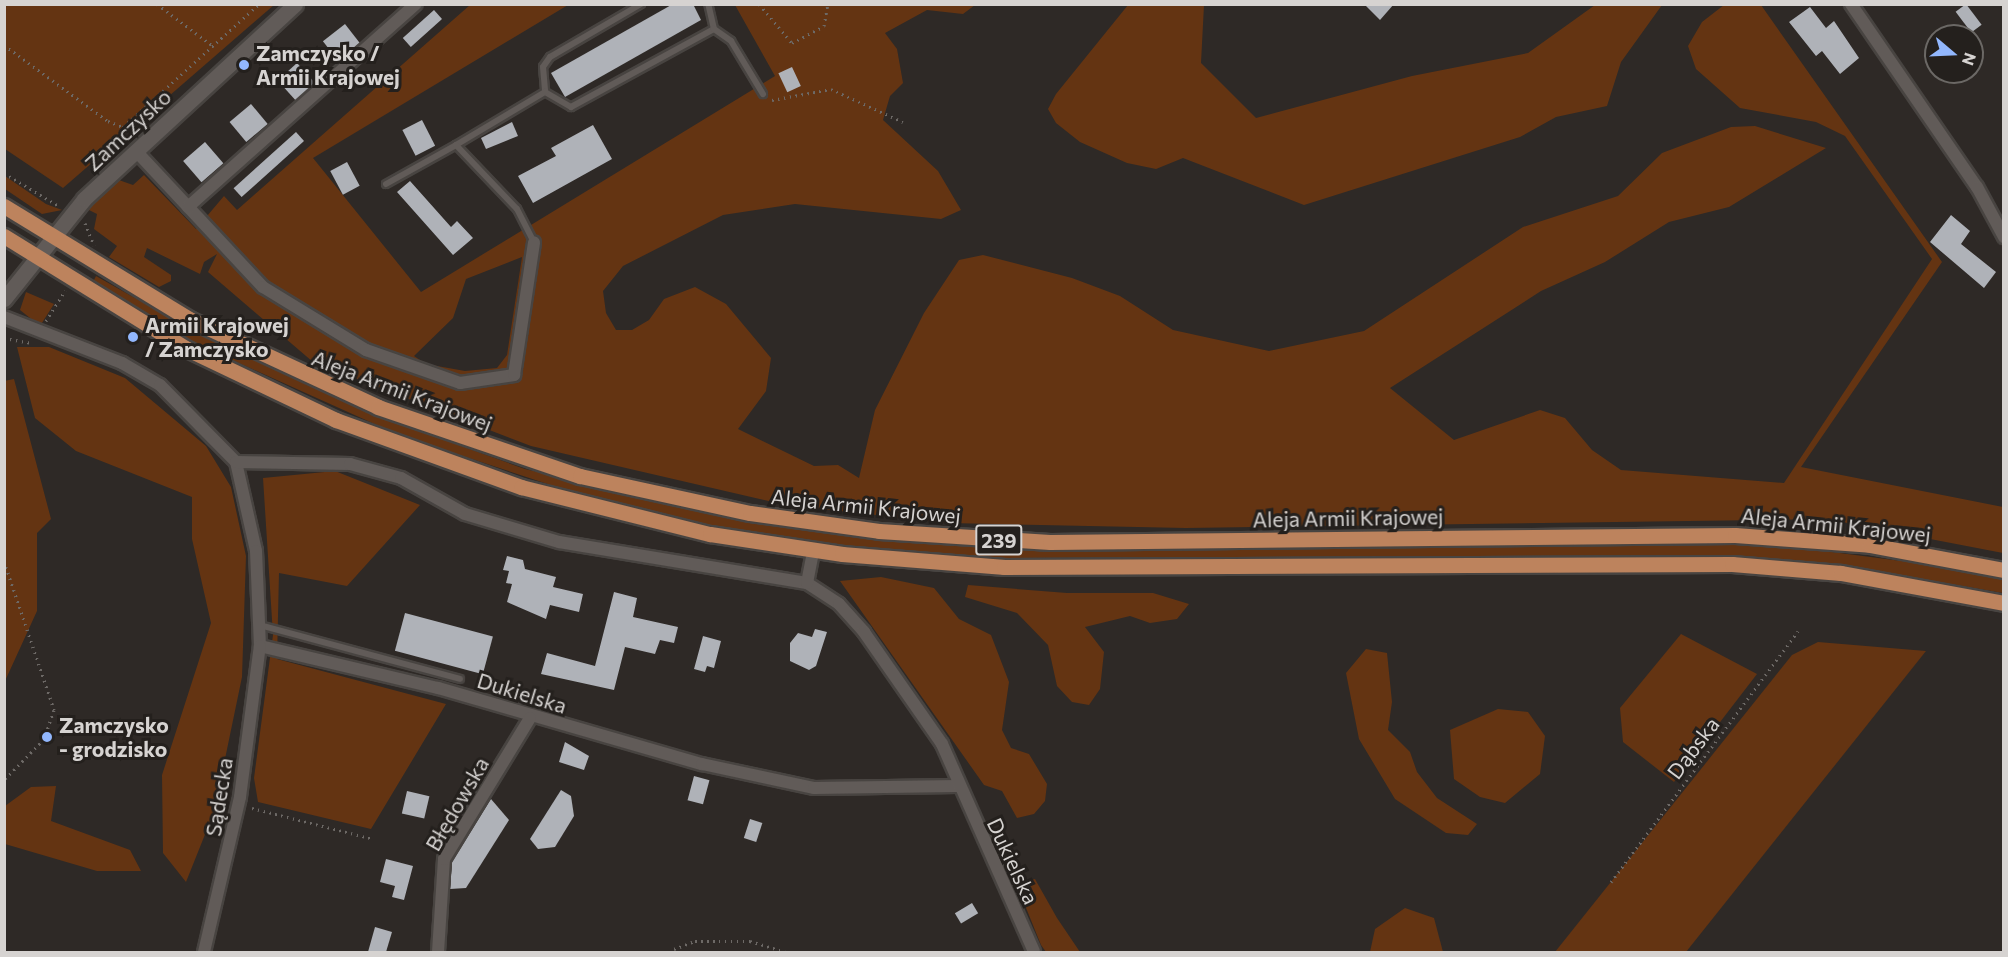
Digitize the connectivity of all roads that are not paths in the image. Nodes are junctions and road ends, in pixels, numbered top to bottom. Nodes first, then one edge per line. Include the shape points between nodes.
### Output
1 (295, 4) edge
2 (416, 4) edge
3 (641, 4) edge
4 (708, 4) edge
5 (1851, 4) edge
6 (714, 29) junction
7 (545, 92) junction
8 (763, 94) road end
9 (456, 145) junction
10 (136, 151) junction
11 (386, 184) dead end
12 (4, 206) edge
13 (188, 207) junction
14 (4, 236) edge
15 (52, 237) junction
16 (2004, 237) edge
17 (534, 243) joint
18 (35, 257) junction
19 (4, 299) edge
20 (4, 317) edge
21 (236, 462) junction
22 (813, 551) junction
23 (2004, 570) edge
24 (807, 583) junction
25 (2004, 603) edge
26 (260, 625) junction
27 (260, 646) junction
28 (460, 679) dead end
29 (530, 718) junction
30 (957, 786) junction
31 (204, 952) edge
32 (438, 952) edge
33 (1034, 952) edge

1 - 10 street, Zamczysko
2 - 13 street
3 - 7 lane via 550,57 543,67
4 - 6 lane
5 - 16 street via 1977,187
6 - 7 lane via 571,107
6 - 8 lane via 731,41
7 - 9 lane
9 - 11 lane
9 - 17 lane via 517,209
10 - 13 street
10 - 15 street, Zamczysko
12 - 15 main road, Aleja Armii Krajowej / 239
13 - 17 street via 263,287 366,350 460,383 514,375
14 - 18 main road, 239
15 - 18 street, Zamczysko
15 - 23 main road, Aleja Armii Krajowej / 239 via 220,335 387,411 569,473 750,513 879,531 1050,542 1756,536 1869,545
18 - 19 street, Zamczysko
18 - 22 main road, 239 via 187,349 397,444 579,504
20 - 21 street via 122,363 160,385
21 - 24 street, Dukielska via 350,464 401,478 465,514 559,542
21 - 26 street via 256,551
22 - 24 street
22 - 25 main road, 239 via 1060,569 1732,564 1852,575
24 - 30 street, Dukielska via 839,604 864,632 942,744
26 - 27 street
26 - 28 lane
27 - 29 street, Dukielska via 438,688
27 - 31 street, Sądecka via 238,805
29 - 30 street, Dukielska via 814,788
29 - 32 street, Błędowska via 444,859
30 - 33 street, Dukielska

